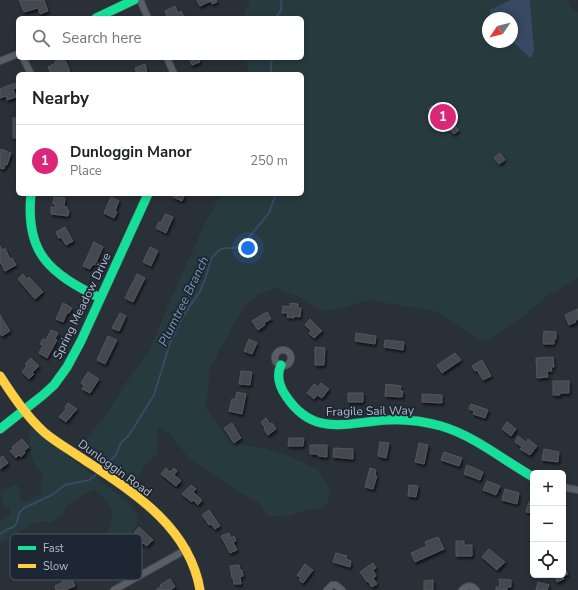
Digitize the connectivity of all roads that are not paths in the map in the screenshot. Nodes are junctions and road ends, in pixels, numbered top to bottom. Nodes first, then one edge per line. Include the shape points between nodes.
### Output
1 (134, 0) edge
2 (140, 0) edge
3 (100, 16) edge
4 (147, 16) edge
5 (16, 55) edge
6 (24, 60) edge
7 (168, 60) edge
8 (0, 61) edge
9 (30, 72) edge
10 (173, 72) edge
11 (31, 196) edge
12 (147, 196) edge
13 (100, 298) junction
14 (281, 365) dead end
15 (0, 376) edge
16 (24, 410) junction
17 (0, 429) edge
18 (530, 475) edge
19 (566, 488) edge
20 (578, 490) edge
21 (187, 549) junction
22 (142, 574) edge
23 (132, 580) edge
24 (114, 590) edge
25 (200, 590) edge
26 (327, 590) edge
27 (342, 590) edge
28 (462, 590) edge
29 (476, 590) edge

1 - 3 street
2 - 4 street
5 - 8 street
6 - 9 street
7 - 10 street
11 - 13 street via 30,226 39,250 69,282
12 - 13 street, Spring Meadow Drive
13 - 16 street, Spring Meadow Drive via 76,352 58,380
14 - 18 street, Fragile Sail Way via 278,377 281,389 298,412 319,424 331,426 388,420 436,424 473,438
15 - 16 street, Dunloggin Road
16 - 17 street, Spring Meadow Drive
16 - 21 street, Dunloggin Road via 46,434 160,516
19 - 20 street
21 - 22 street
21 - 25 street, Dunloggin Road via 194,563
23 - 24 street
26 - 27 street via 332,585
28 - 29 street via 469,586

